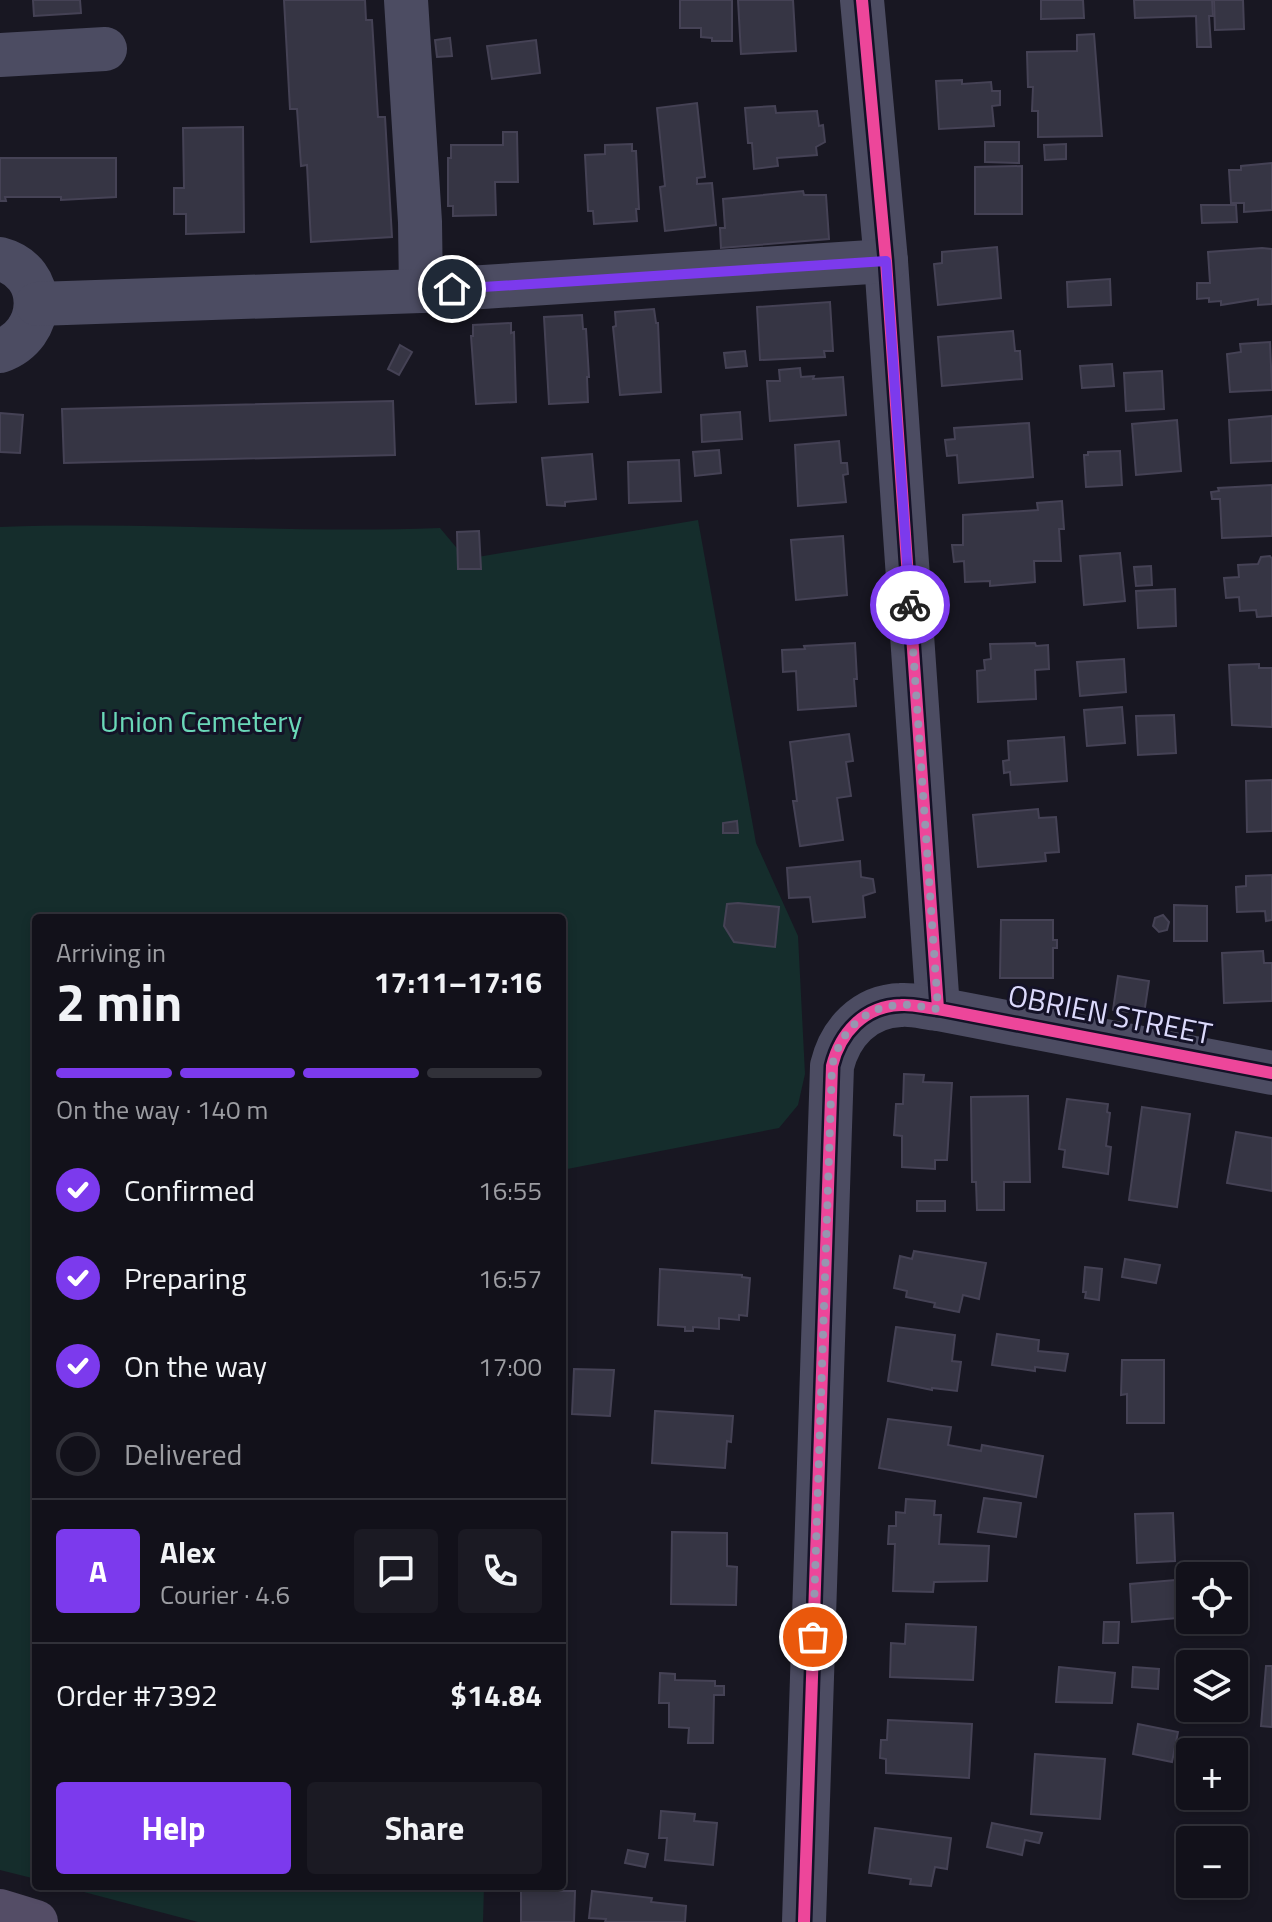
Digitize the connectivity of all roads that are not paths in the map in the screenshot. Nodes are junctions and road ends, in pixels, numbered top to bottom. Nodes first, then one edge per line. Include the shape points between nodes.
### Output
1 (406, 0) edge
2 (862, 0) edge
3 (105, 49) dead end
4 (0, 55) edge
5 (0, 259) edge
6 (886, 261) junction
7 (421, 291) junction
8 (37, 304) junction
9 (0, 351) edge
10 (938, 1009) junction
11 (1272, 1073) edge
12 (0, 1911) edge
13 (36, 1922) edge
14 (804, 1922) edge

1 - 7 street
2 - 6 street
3 - 4 street
5 - 8 street via 24,271
6 - 7 street
6 - 10 street
7 - 8 street
8 - 9 street via 25,335
10 - 11 street, OBRIEN STREET
10 - 14 street, OBRIEN STREET via 901,1005 865,1015 842,1038 832,1066
12 - 13 main road

